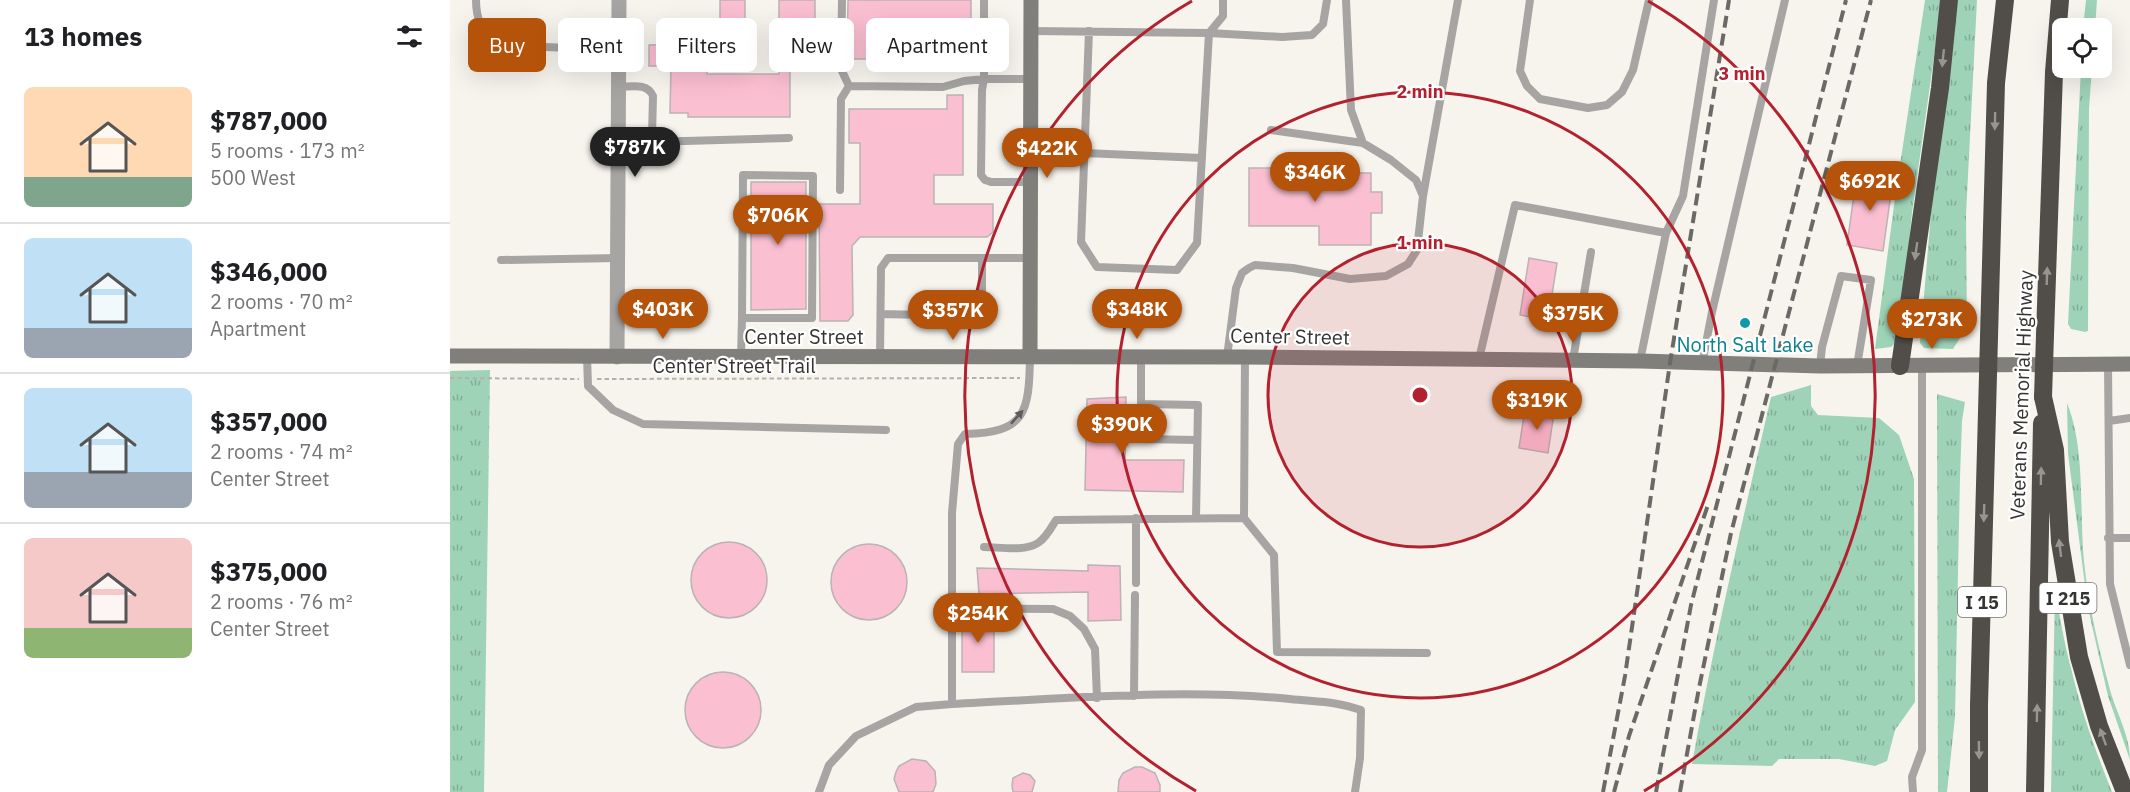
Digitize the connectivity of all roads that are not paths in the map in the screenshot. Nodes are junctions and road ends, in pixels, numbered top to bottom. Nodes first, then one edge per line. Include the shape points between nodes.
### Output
1 (476, 0) edge
2 (619, 0) edge
3 (842, 0) edge
4 (984, 0) edge
5 (1031, 0) edge
6 (1223, 0) edge
7 (1327, 0) edge
8 (1346, 0) edge
9 (1458, 0) edge
10 (1530, 0) edge
11 (1649, 0) edge
12 (1714, 0) edge
13 (1785, 0) edge
14 (1949, 0) edge
15 (2005, 0) edge
16 (2060, 0) edge
17 (619, 18) edge
18 (1030, 31) junction
19 (1089, 31) junction
20 (1209, 33) junction
21 (558, 48) edge
22 (618, 72) edge
23 (984, 79) junction
24 (1030, 79) junction
25 (849, 86) junction
26 (618, 87) junction
27 (1271, 130) dead end
28 (789, 138) dead end
29 (618, 142) junction
30 (650, 142) junction
31 (1363, 142) junction
32 (1084, 153) junction
33 (1202, 158) junction
34 (1030, 182) junction
35 (840, 190) dead end
36 (1423, 196) junction
37 (1666, 233) junction
38 (1591, 252) dead end
39 (618, 258) junction
40 (982, 258) junction
41 (1030, 258) junction
42 (501, 260) dead end
43 (881, 314) junction
44 (742, 318) junction
45 (450, 356) edge
46 (586, 357) junction
47 (617, 357) junction
48 (741, 357) junction
49 (880, 357) junction
50 (1030, 357) junction
51 (1142, 357) junction
52 (1227, 357) junction
53 (1245, 357) junction
54 (1479, 360) junction
55 (1573, 360) junction
56 (1640, 361) junction
57 (1702, 364) junction
58 (2109, 364) junction
59 (2130, 364) edge
60 (1820, 366) junction
61 (1857, 366) junction
62 (1900, 366) junction
63 (1922, 366) junction
64 (2043, 397) junction
65 (1141, 404) junction
66 (2130, 418) edge
67 (2109, 421) junction
68 (886, 430) dead end
69 (1197, 440) junction
70 (1136, 518) junction
71 (1196, 518) junction
72 (1244, 518) junction
73 (2109, 538) junction
74 (2130, 538) edge
75 (984, 548) dead end
76 (1136, 583) dead end
77 (1135, 595) dead end
78 (952, 608) junction
79 (1427, 653) dead end
80 (2130, 665) edge
81 (1134, 696) junction
82 (1096, 698) junction
83 (952, 704) junction
84 (819, 792) edge
85 (1355, 792) edge
86 (1913, 792) edge
87 (1979, 792) edge
88 (2036, 792) edge
89 (2124, 792) edge

1 - 21 lane via 481,28 495,45
2 - 17 street
3 - 25 lane via 842,69
4 - 23 lane
5 - 18 main road
6 - 20 lane via 1223,16
7 - 20 lane via 1323,24 1312,35
8 - 31 lane via 1351,110
9 - 36 lane
10 - 11 lane via 1520,70 1527,86 1540,99 1588,108 1607,105 1622,92 1633,70
12 - 37 lane via 1683,196
13 - 57 lane
14 -> 62 highway
15 -> 87 highway, Veterans Memorial Highway / I 15, bridge via 1996,83 1978,705
64 -> 16 highway, Veterans Memorial Highway, bridge
18 - 19 lane
18 - 24 main road
19 - 20 lane
19 - 32 lane
20 - 33 lane
22 - 26 street
23 - 24 lane
23 - 25 lane via 943,87
23 - 34 lane via 981,175 991,182
24 - 34 main road
25 - 35 lane via 841,99
26 - 29 street
26 - 30 lane via 650,90
27 - 31 lane
28 - 30 lane
29 - 30 lane
29 - 39 street
31 - 36 lane via 1416,180
32 - 33 lane
32 - 33 lane via 1081,242 1097,267 1178,270 1197,243
34 - 41 main road
36 - 52 lane via 1417,250 1408,264 1386,276 1350,279 1256,265 1242,273 1236,288
37 - 54 lane via 1515,205
37 - 56 lane
38 - 55 lane
39 - 42 lane
39 - 47 street
40 - 41 lane
40 - 43 lane via 888,258 881,268
40 - 43 lane via 982,309 971,315
41 - 50 main road
43 - 49 lane
44 - 44 lane via 812,318 813,176 744,175
44 - 48 lane
45 - 46 main road, Center Street
46 - 47 main road, Center Street
46 - 68 lane via 588,386 613,410 643,424
47 - 48 main road, Center Street
48 - 49 main road, Center Street
49 - 50 main road, Center Street
50 - 51 main road, Center Street
78 -> 50 lane via 952,513 958,444 965,434 991,434 1017,421 1025,407
51 - 52 main road, Center Street
51 - 65 lane
52 - 53 main road, Center Street
53 - 54 main road, Center Street
53 - 72 lane
54 - 55 main road, Center Street
55 - 56 main road, Center Street
56 - 57 main road, Center Street
57 - 60 main road, Center Street
58 - 59 main road, Center Street
58 - 63 main road, Center Street
58 - 67 lane
60 - 61 main road, Center Street
60 - 61 lane via 1841,276 1871,280
61 - 62 main road, Center Street
62 - 63 main road, Center Street
63 - 86 lane via 1922,750 1912,777
88 -> 64 highway, Veterans Memorial Highway
89 -> 64 highway, I 215 via 2096,718 2079,657 2060,542 2055,450
65 - 69 lane via 1198,405
65 - 69 lane via 1140,439
66 - 67 lane
67 - 73 lane
69 - 71 lane
70 - 71 lane
70 - 75 lane via 1056,520 1036,544
70 - 76 lane
71 - 72 lane
72 - 79 lane via 1274,555 1276,652
73 - 74 lane
73 - 80 lane via 2110,590
77 - 81 lane
78 - 82 lane via 1053,609 1070,616 1084,629 1095,649
78 - 83 lane
81 - 82 lane
81 - 85 lane via 1260,696 1342,703 1361,710
82 - 83 lane
83 - 84 lane via 916,707 856,736 829,765

